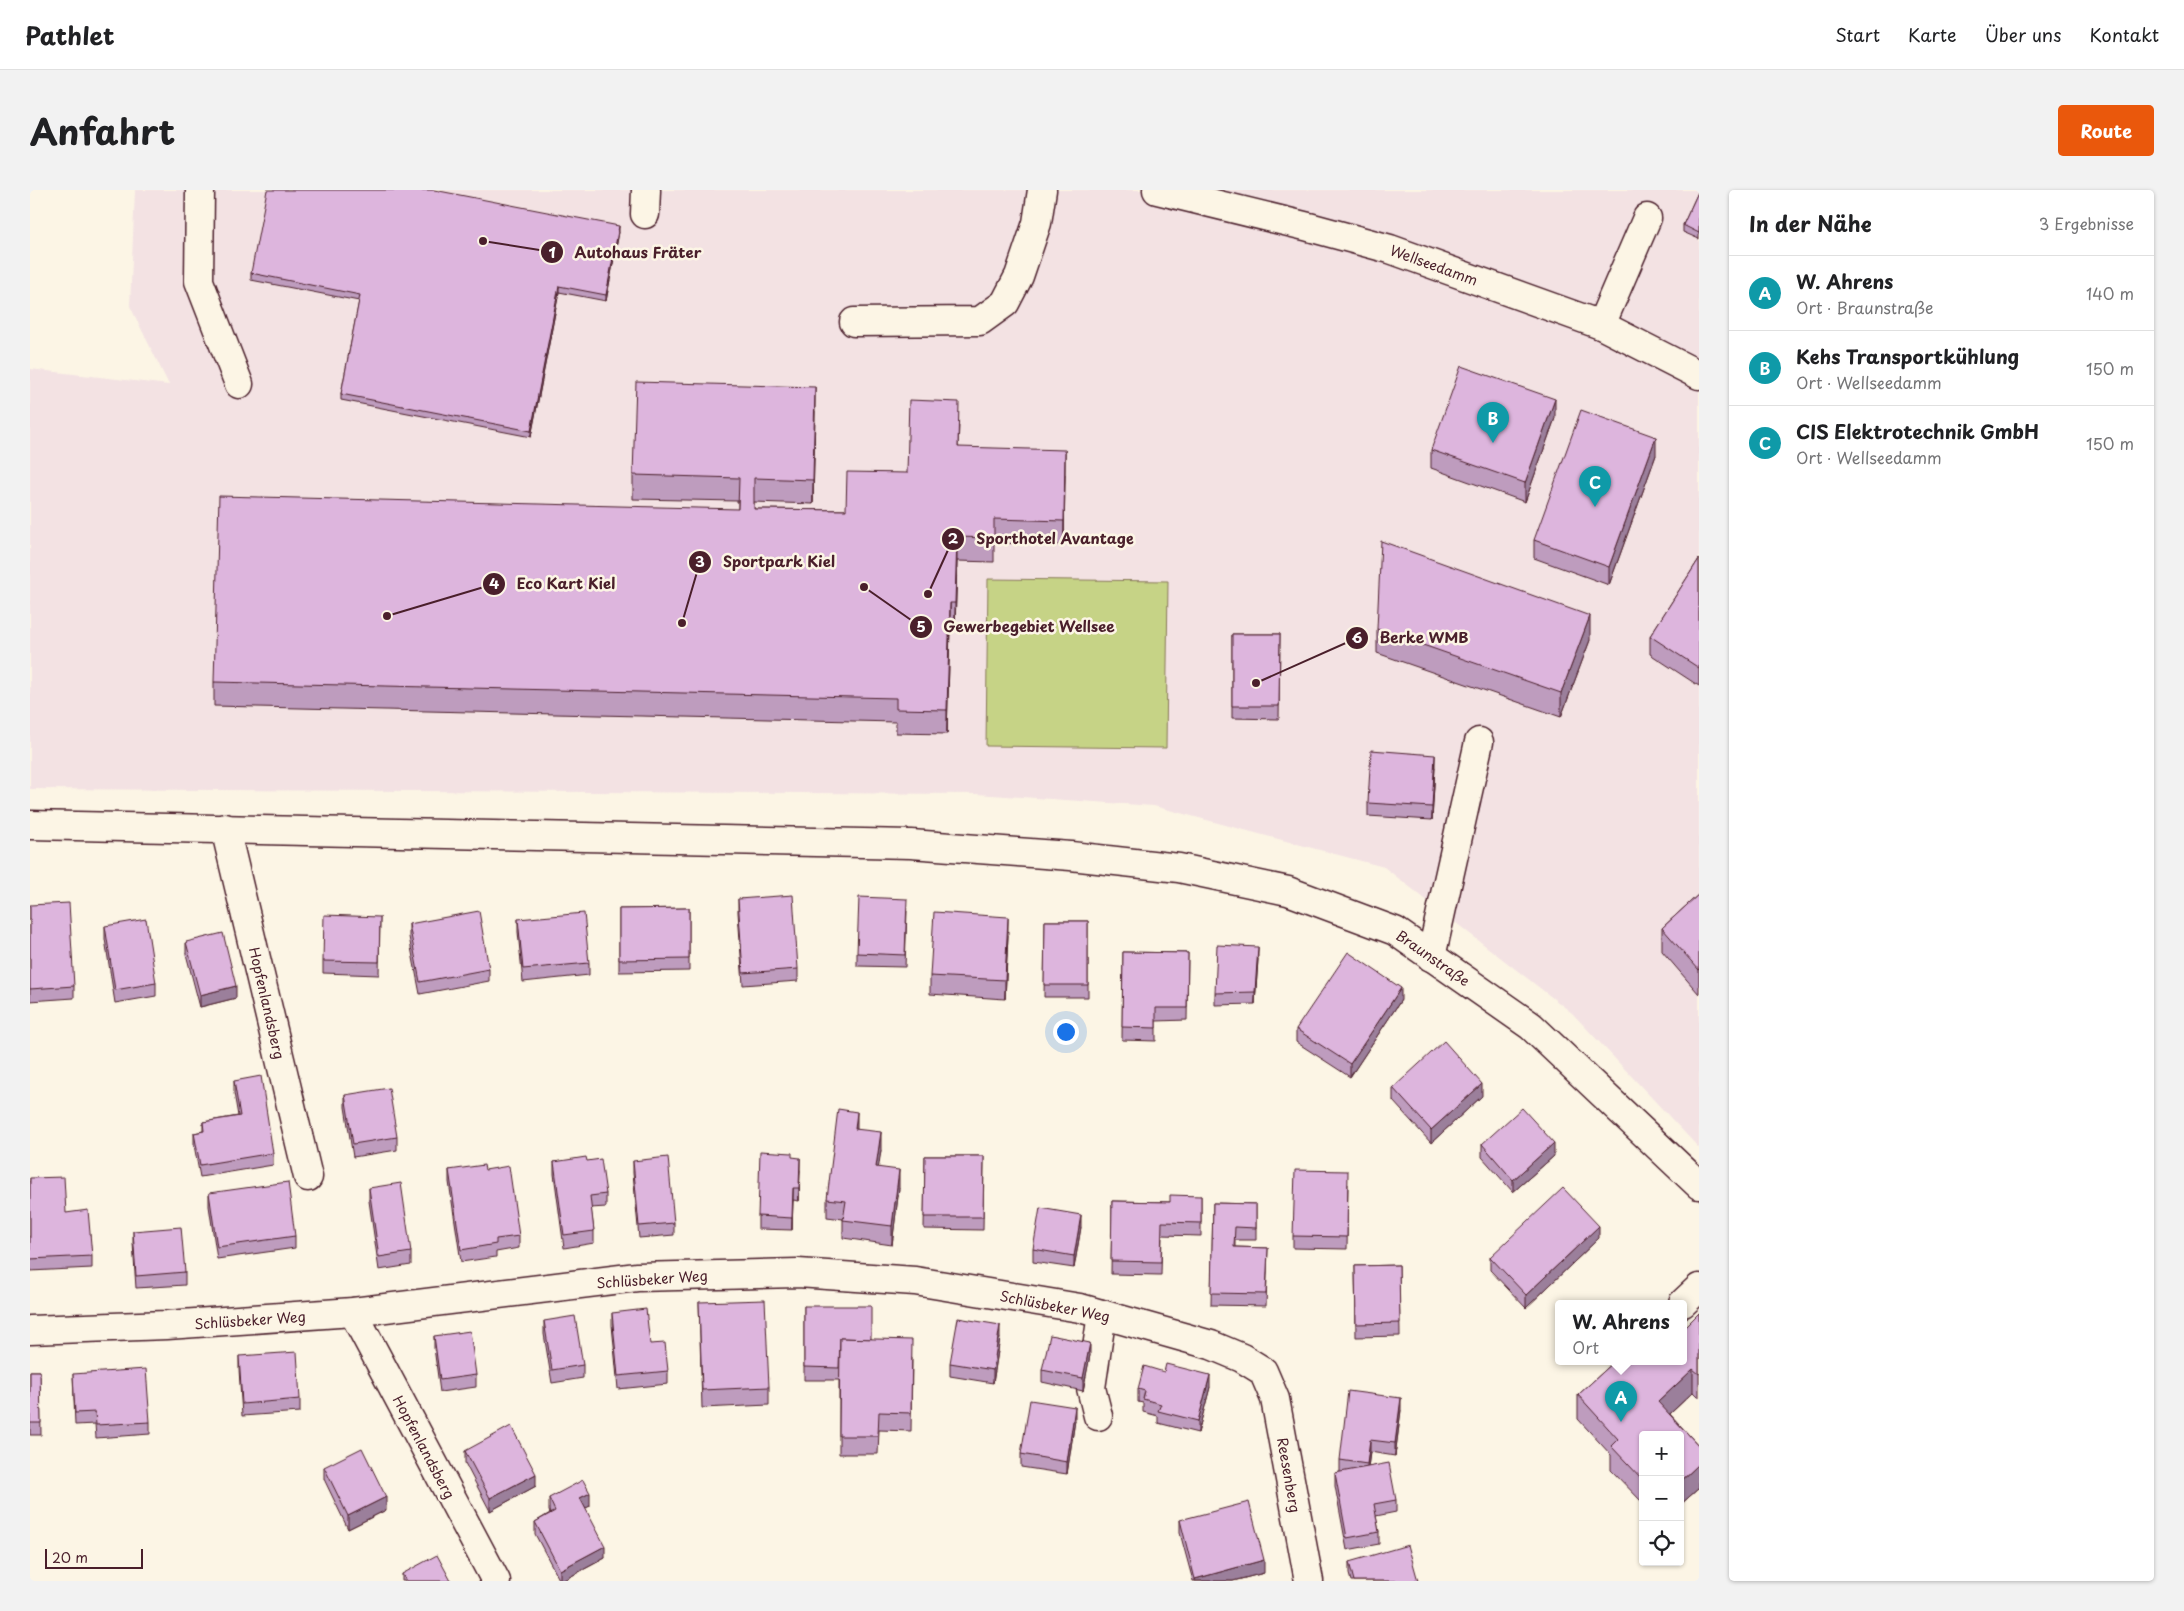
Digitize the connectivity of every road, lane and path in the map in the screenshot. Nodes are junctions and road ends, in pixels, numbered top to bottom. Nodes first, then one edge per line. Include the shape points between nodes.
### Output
1 (200, 190) edge
2 (1042, 190) edge
3 (1157, 190) edge
4 (1647, 218) dead end
5 (854, 322) dead end
6 (1601, 325) junction
7 (1699, 375) edge
8 (240, 384) dead end
9 (1479, 742) dead end
10 (30, 825) edge
11 (225, 828) junction
12 (1431, 957) junction
13 (308, 1177) dead end
14 (1699, 1184) edge
15 (1699, 1288) edge
16 (1686, 1300) edge
17 (353, 1312) junction
18 (1102, 1314) junction
19 (30, 1330) edge
20 (1263, 1371) joint
21 (1098, 1416) dead end
22 (496, 1581) edge
23 (1309, 1581) edge

1 - 8 street via 200,281
2 - 5 street via 1037,222 1018,276 1004,303 980,321
3 - 6 street, Wellseedamm via 1390,249
4 - 6 street
6 - 7 street, Wellseedamm
9 - 12 street
10 - 11 street, Braunstraße
11 - 12 street, Braunstraße via 911,844 1071,856 1178,868 1288,891 1395,931
11 - 13 street, Hopfenlandsberg
12 - 14 street, Braunstraße via 1531,1026
15 - 16 street
17 - 18 street, Schlüsbeker Weg via 636,1277 798,1273 915,1281
17 - 19 street, Schlüsbeker Weg via 167,1326
17 - 22 street, Hopfenlandsberg
18 - 20 street, Schlüsbeker Weg via 1211,1345
18 - 21 street via 1091,1388
20 - 23 street, Reesenberg via 1275,1399

